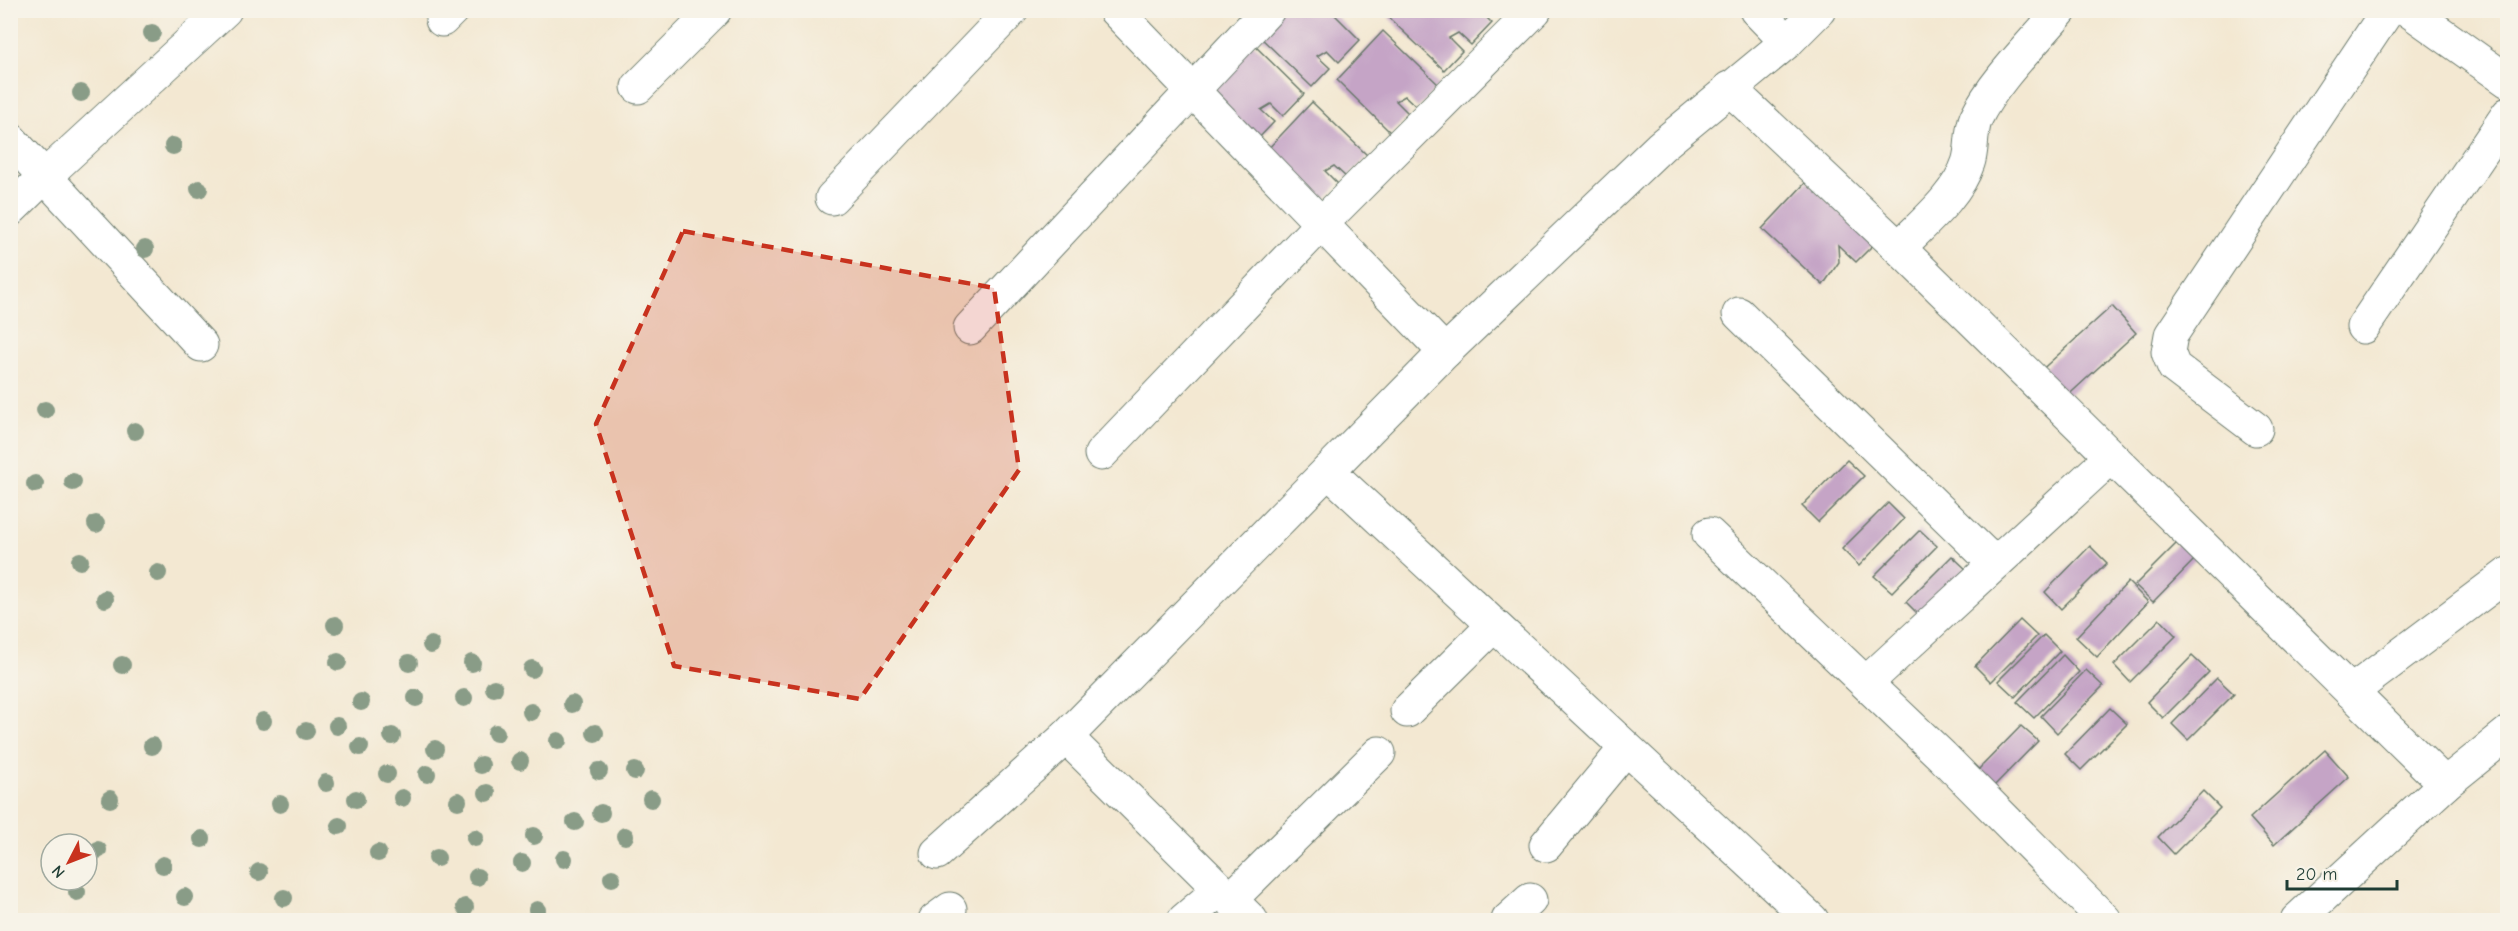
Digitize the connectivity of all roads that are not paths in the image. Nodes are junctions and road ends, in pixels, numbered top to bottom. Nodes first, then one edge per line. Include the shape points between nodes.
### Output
1 (225, 10) edge
2 (715, 10) edge
3 (1012, 10) edge
4 (1115, 10) edge
5 (1268, 10) edge
6 (1535, 10) edge
7 (1756, 10) edge
8 (1819, 10) edge
9 (2061, 10) edge
10 (2388, 10) edge
11 (2408, 10) edge
12 (1787, 42) junction
13 (2508, 81) edge
14 (638, 87) dead end
15 (1729, 88) junction
16 (1192, 92) junction
17 (2508, 114) edge
18 (10, 139) edge
19 (45, 176) junction
20 (832, 198) dead end
21 (10, 210) edge
22 (1320, 225) junction
23 (1899, 248) junction
24 (1739, 314) dead end
25 (2363, 327) dead end
26 (970, 328) dead end
27 (201, 345) dead end
28 (1445, 352) junction
29 (2256, 429) dead end
30 (1101, 454) dead end
31 (2111, 457) junction
32 (1328, 471) junction
33 (1709, 534) dead end
34 (1994, 562) junction
35 (2508, 574) edge
36 (1493, 626) junction
37 (1866, 683) junction
38 (2351, 692) junction
39 (1407, 711) dead end
40 (1066, 737) junction
41 (2506, 738) edge
42 (1626, 748) junction
43 (1379, 753) dead end
44 (2445, 784) junction
45 (1546, 845) dead end
46 (938, 853) dead end
47 (1233, 904) edge
48 (1184, 921) edge
49 (1812, 921) edge
50 (2105, 921) edge
51 (2297, 921) edge

1 - 19 street
2 - 14 street
3 - 20 street
4 - 16 street
5 - 16 street
6 - 22 street
7 - 12 street
8 - 12 street
9 - 23 street via 1976,119 1969,161 1962,176
10 - 29 street via 2171,335 2168,352 2174,367
11 - 13 street
12 - 15 street
15 - 23 street
15 - 28 street via 1661,146
16 - 22 street
16 - 26 street
17 - 25 street
18 - 19 street
19 - 21 street
19 - 27 street
22 - 28 street
22 - 30 street
23 - 31 street
24 - 34 street
28 - 32 street
31 - 34 street
31 - 38 street
32 - 36 street
32 - 40 street
33 - 37 street
34 - 37 street
35 - 38 street
36 - 39 street
36 - 42 street
37 - 50 street
38 - 44 street
40 - 46 street
40 - 47 street
41 - 44 street
42 - 45 street
42 - 49 street
43 - 47 street
44 - 51 street
47 - 48 street

